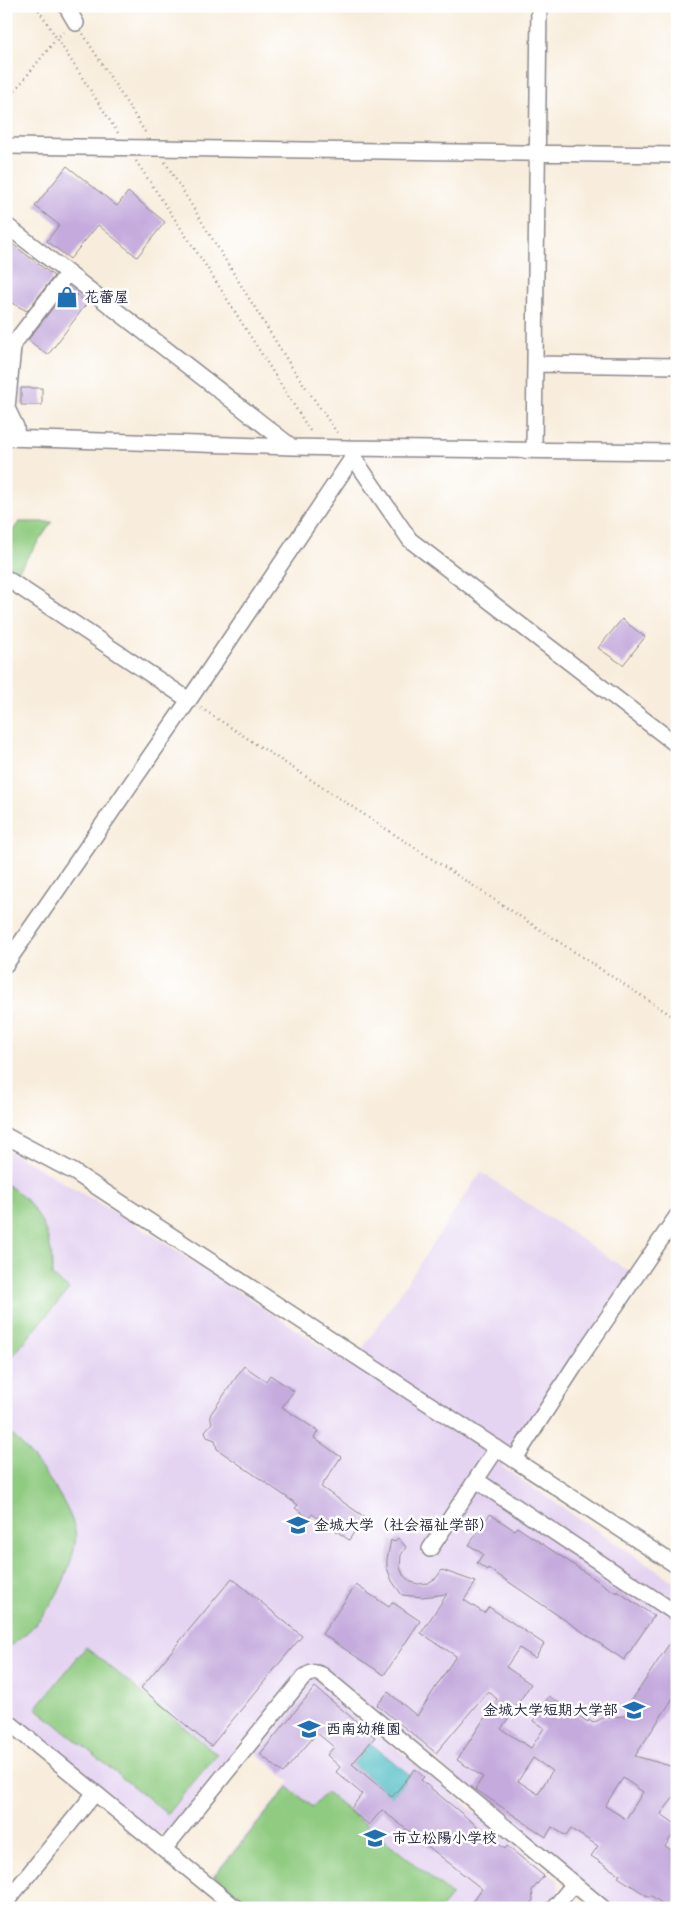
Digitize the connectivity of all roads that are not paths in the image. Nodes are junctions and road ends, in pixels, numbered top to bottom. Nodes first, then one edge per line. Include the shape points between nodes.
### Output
1 (66, 6) edge
2 (540, 6) edge
3 (76, 23) road end
4 (6, 146) edge
5 (537, 153) junction
6 (677, 155) edge
7 (6, 225) edge
8 (68, 274) junction
9 (535, 364) junction
10 (677, 366) edge
11 (7, 408) edge
12 (11, 438) edge
13 (292, 446) junction
14 (534, 450) junction
15 (350, 452) junction
16 (677, 452) edge
17 (6, 578) edge
18 (189, 700) junction
19 (677, 745) edge
20 (6, 964) edge
21 (6, 1136) edge
22 (677, 1216) edge
23 (497, 1448) junction
24 (514, 1460) junction
25 (476, 1480) junction
26 (430, 1548) dead end
27 (677, 1566) edge
28 (677, 1614) edge
29 (6, 1720) edge
30 (95, 1793) junction
31 (164, 1849) junction
32 (574, 1884) junction
33 (6, 1902) edge
34 (236, 1908) edge
35 (554, 1908) edge
36 (603, 1908) edge

1 - 3 street
2 - 5 street
4 - 5 street
5 - 6 street
5 - 9 street
7 - 8 street
8 - 11 street via 14,342
8 - 13 street
9 - 10 street
9 - 14 street
11 - 12 street via 16,426
12 - 13 street
13 - 15 street
14 - 15 street
14 - 16 street
15 - 18 street
15 - 19 street via 410,540
17 - 18 street
18 - 20 street
21 - 23 street via 74,1172
22 - 24 street
23 - 24 street
23 - 25 street
24 - 27 street
25 - 26 street
25 - 28 street
29 - 30 street
30 - 31 street
30 - 33 street
31 - 32 street via 303,1678 316,1672
31 - 34 street
32 - 35 street
32 - 36 street

